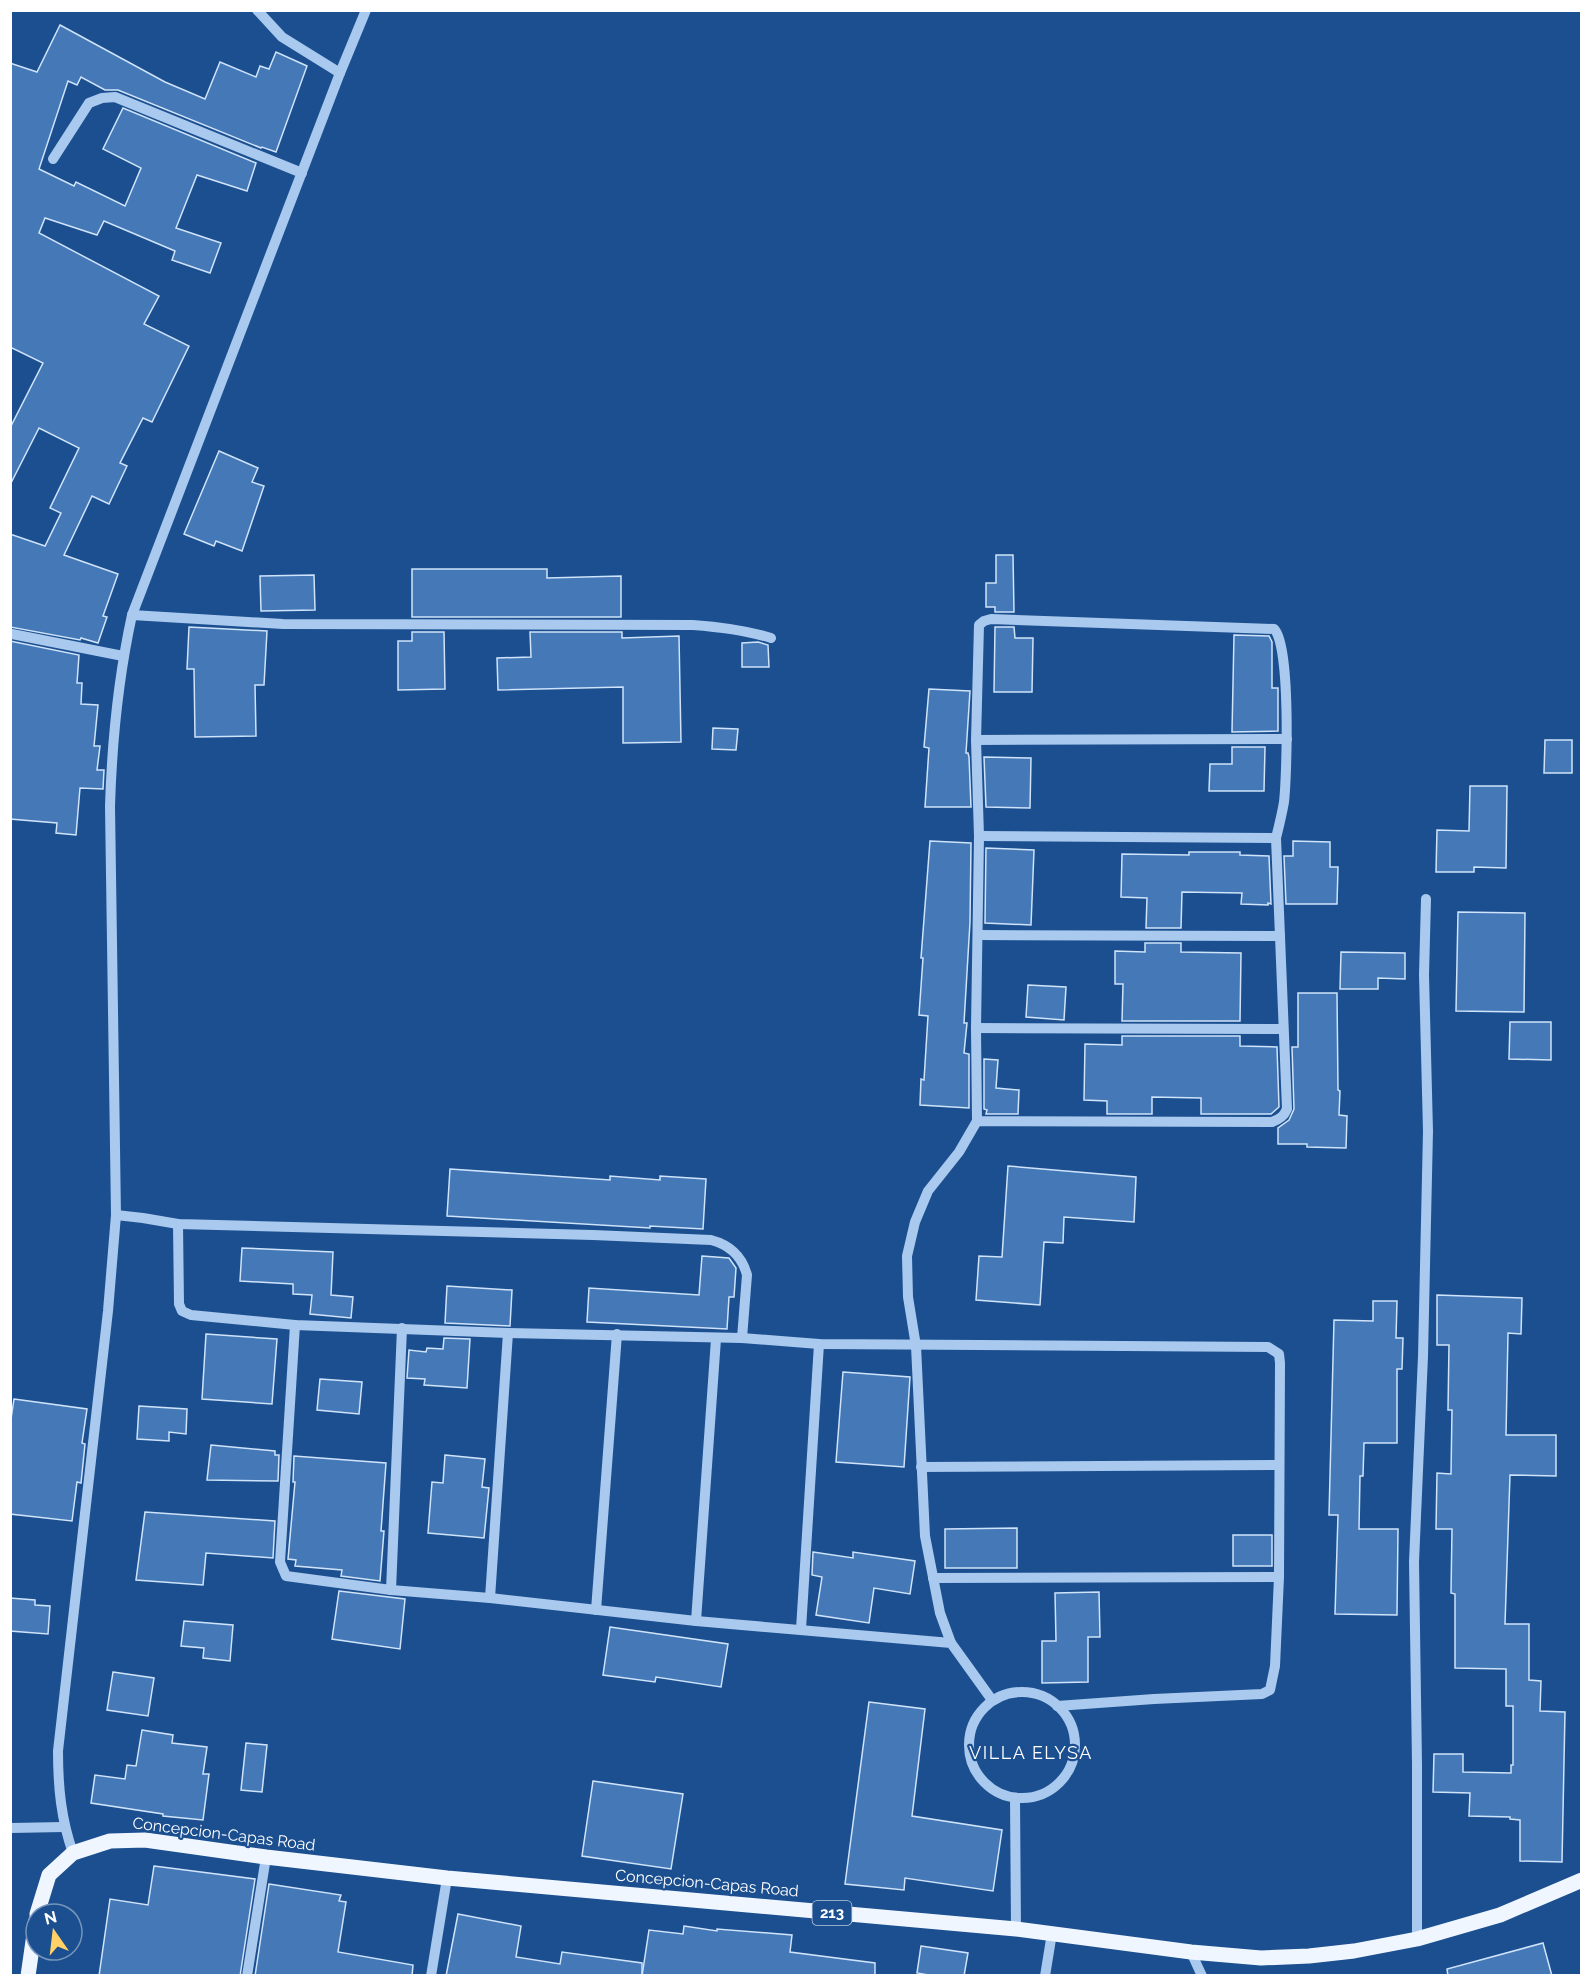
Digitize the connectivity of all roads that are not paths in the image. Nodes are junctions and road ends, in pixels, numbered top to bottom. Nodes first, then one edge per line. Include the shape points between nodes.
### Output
1 (257, 10) edge
2 (366, 10) edge
3 (340, 73) junction
4 (53, 159) dead end
5 (302, 173) junction
6 (132, 615) junction
7 (12, 634) edge
8 (771, 638) dead end
9 (123, 656) junction
10 (1287, 738) junction
11 (976, 740) junction
12 (979, 836) junction
13 (1275, 838) junction
14 (1426, 899) dead end
15 (978, 935) junction
16 (1280, 936) junction
17 (976, 1028) junction
18 (1283, 1029) junction
19 (977, 1121) junction
20 (117, 1215) junction
21 (178, 1224) junction
22 (295, 1325) junction
23 (402, 1328) junction
24 (507, 1333) junction
25 (617, 1334) junction
26 (742, 1338) junction
27 (716, 1339) junction
28 (819, 1344) junction
29 (916, 1346) junction
30 (1278, 1464) junction
31 (921, 1467) junction
32 (1279, 1577) junction
33 (933, 1578) junction
34 (391, 1590) junction
35 (490, 1598) junction
36 (596, 1610) junction
37 (696, 1621) junction
38 (801, 1629) junction
39 (951, 1643) junction
40 (993, 1700) junction
41 (1057, 1707) junction
42 (1015, 1798) junction
43 (64, 1827) junction
44 (10, 1828) edge
45 (73, 1853) junction
46 (266, 1857) junction
47 (447, 1878) junction
48 (1581, 1880) edge
49 (41, 1902) edge
50 (1016, 1929) junction
51 (1052, 1933) junction
52 (1417, 1939) junction
53 (1191, 1952) junction
54 (247, 1976) edge
55 (431, 1976) edge
56 (1045, 1976) edge
57 (1202, 1976) edge

1 - 3 street via 282,37
2 - 3 street
3 - 5 street
4 - 5 street via 89,103 115,97
5 - 6 street
6 - 8 street via 283,624 693,625 725,627
6 - 9 street
7 - 9 street
9 - 20 street via 110,806
10 - 11 street
10 - 11 street via 1282,657 1275,629 991,619 979,625
10 - 13 street via 1284,799
11 - 12 street
12 - 13 street
12 - 15 street
13 - 16 street
14 - 52 street via 1428,1131 1414,1562
15 - 16 street
15 - 17 street
16 - 18 street
17 - 18 street
17 - 19 street
18 - 19 street via 1287,1109 1272,1122
19 - 29 street via 959,1152 928,1191 915,1222 907,1257 908,1297
20 - 21 street
20 - 43 street via 58,1751 58,1792
21 - 22 street via 182,1311
21 - 26 street via 711,1240 730,1249 745,1267
22 - 23 street
22 - 34 street via 280,1562 285,1576
23 - 24 street
23 - 34 street
24 - 25 street
24 - 35 street
25 - 27 street
25 - 36 street
26 - 27 street
26 - 28 street
27 - 37 street
28 - 29 street
28 - 38 street
29 - 30 street via 1268,1347 1279,1354 1280,1363
29 - 31 street
30 - 31 street
30 - 32 street
31 - 33 street via 925,1536
32 - 33 street
32 - 41 street via 1275,1666 1272,1685 1266,1692
33 - 39 street
34 - 35 street
35 - 36 street
36 - 37 street
37 - 38 street
38 - 39 street
39 - 40 street
40 - 41 street via 1016,1692 1040,1695
40 - 42 street via 977,1715 969,1735 969,1757 978,1777 994,1792
41 - 42 street via 1072,1726 1076,1748 1070,1769 1047,1791
42 - 50 street
43 - 44 street
43 - 45 street
45 - 46 main road, Concepcion-Capas Road / 213 via 110,1841 145,1840
45 - 49 main road, Concepcion-Capas Road / 213 via 49,1875
46 - 47 main road, Concepcion-Capas Road / 213
46 - 54 street
47 - 50 main road, Concepcion-Capas Road / 213
47 - 55 street
48 - 52 main road, Concepcion-Capas Road / 213 via 1500,1915
50 - 51 main road, Concepcion-Capas Road / 213
51 - 53 main road, Concepcion-Capas Road / 213
51 - 56 street
52 - 53 main road, Concepcion-Capas Road / 213 via 1300,1957
53 - 57 street

